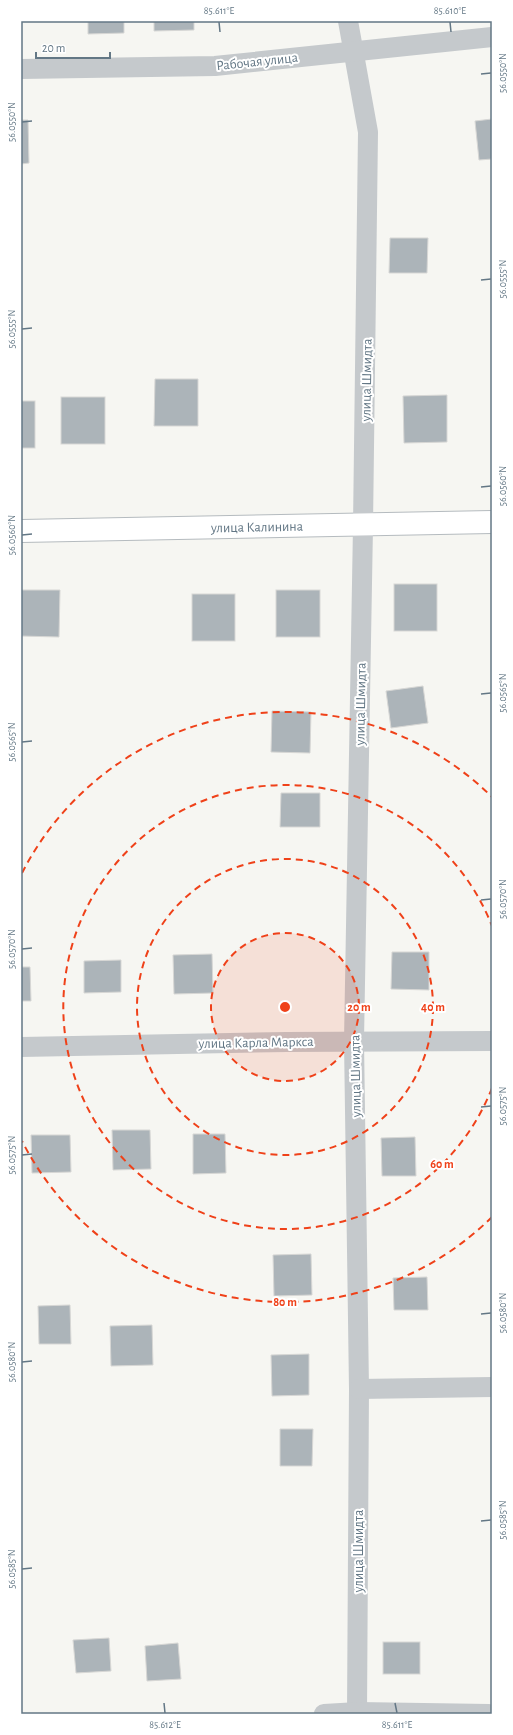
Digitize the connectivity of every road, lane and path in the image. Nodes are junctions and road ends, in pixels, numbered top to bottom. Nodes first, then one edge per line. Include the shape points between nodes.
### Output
1 (348, 21) edge
2 (492, 37) edge
3 (354, 51) junction
4 (21, 69) edge
5 (492, 522) edge
6 (363, 526) junction
7 (21, 531) edge
8 (354, 1041) junction
9 (492, 1041) edge
10 (21, 1047) edge
11 (492, 1387) edge
12 (359, 1389) junction
13 (357, 1713) edge
14 (324, 1714) edge
15 (489, 1714) edge

1 - 3 street, улица Шмидта
2 - 3 street, Рабочая улица
3 - 4 street, Рабочая улица via 215,66
3 - 6 street, улица Шмидта via 368,132
5 - 6 main road, улица Калинина
6 - 7 main road, улица Калинина
6 - 8 street, улица Шмидта
8 - 9 street, улица Карла Маркса
8 - 10 street, улица Карла Маркса
8 - 12 street, улица Шмидта
11 - 12 street
12 - 13 street, улица Шмидта
13 - 14 street
13 - 15 street

